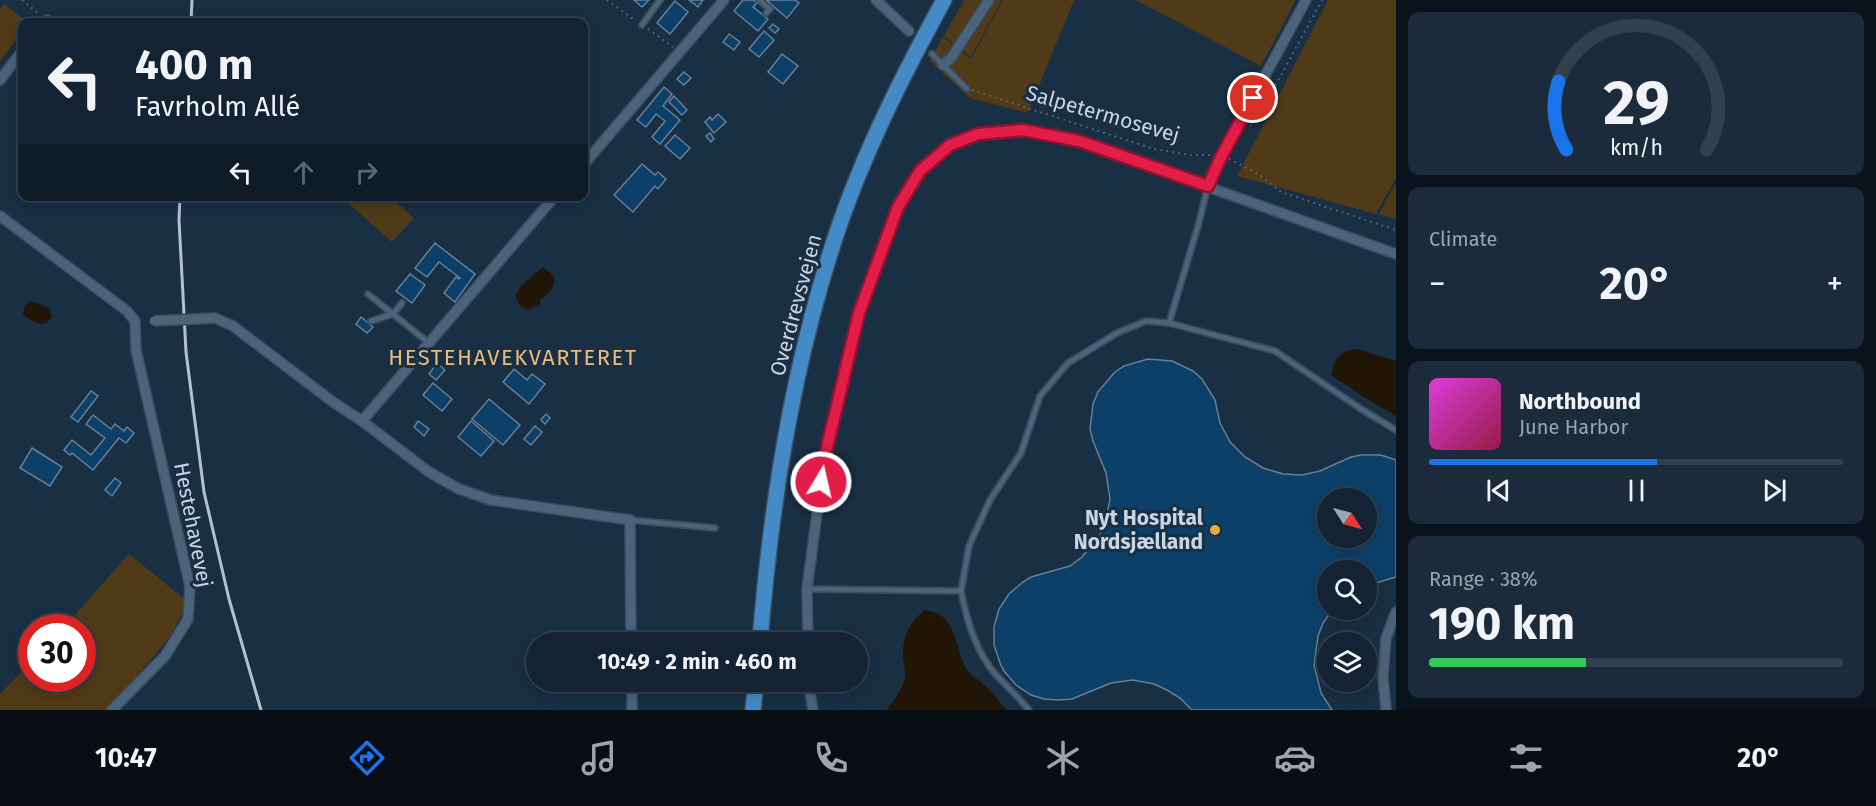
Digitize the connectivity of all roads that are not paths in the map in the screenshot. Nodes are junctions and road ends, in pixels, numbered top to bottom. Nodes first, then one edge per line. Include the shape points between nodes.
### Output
1 (660, 0) edge
2 (724, 0) edge
3 (759, 0) edge
4 (876, 0) edge
5 (944, 0) edge
6 (989, 0) edge
7 (1306, 0) edge
8 (766, 13) dead end
9 (642, 25) dead end
10 (909, 32) dead end
11 (932, 54) dead end
12 (18, 56) edge
13 (943, 65) junction
14 (0, 80) edge
15 (967, 89) road end
16 (1221, 157) joint
17 (588, 159) edge
18 (1208, 186) junction
19 (551, 201) edge
20 (0, 216) edge
21 (1396, 254) edge
22 (368, 294) dead end
23 (402, 303) dead end
24 (393, 314) junction
25 (135, 321) junction
26 (371, 321) dead end
27 (1169, 323) junction
28 (429, 343) junction
29 (362, 421) junction
30 (1396, 430) edge
31 (630, 520) junction
32 (715, 528) dead end
33 (807, 589) junction
34 (961, 591) junction
35 (1396, 612) edge
36 (632, 632) edge
37 (761, 632) edge
38 (808, 632) edge
39 (632, 692) edge
40 (756, 692) edge
41 (759, 692) edge
42 (810, 692) edge
43 (112, 710) edge
44 (632, 710) edge
45 (753, 710) edge
46 (761, 710) edge
47 (813, 710) edge
48 (1029, 710) edge
49 (1386, 710) edge

1 - 9 lane
2 - 17 street
3 - 8 lane via 770,9
4 - 10 street
5 - 37 main road, Overdrevsvejen via 875,137 829,257 786,431 769,536
6 - 13 street
7 - 16 street
11 - 13 lane
12 - 14 street
13 - 15 lane
16 - 18 lane
18 - 21 street
18 - 27 lane
18 - 33 street via 1079,141 1023,130 986,133 950,145 920,171 898,207 859,313 824,460
19 - 28 street
20 - 25 street
22 - 24 lane
23 - 24 lane
24 - 26 lane
24 - 28 lane
25 - 29 street, bridge via 215,318 233,326
25 - 43 street, Hestehavevej via 136,350 190,587 188,619 165,656
27 - 30 lane via 1275,351
27 - 34 lane via 1146,321 1117,333 1068,363 1040,396 1021,453 990,500 969,546
28 - 29 street
29 - 31 street via 429,472 459,489 491,500
31 - 32 lane
31 - 36 street
33 - 34 lane
33 - 38 street
34 - 48 lane via 967,621 983,655
35 - 49 street via 1386,638
39 - 44 street
40 - 45 main road
41 - 46 main road
42 - 47 street

